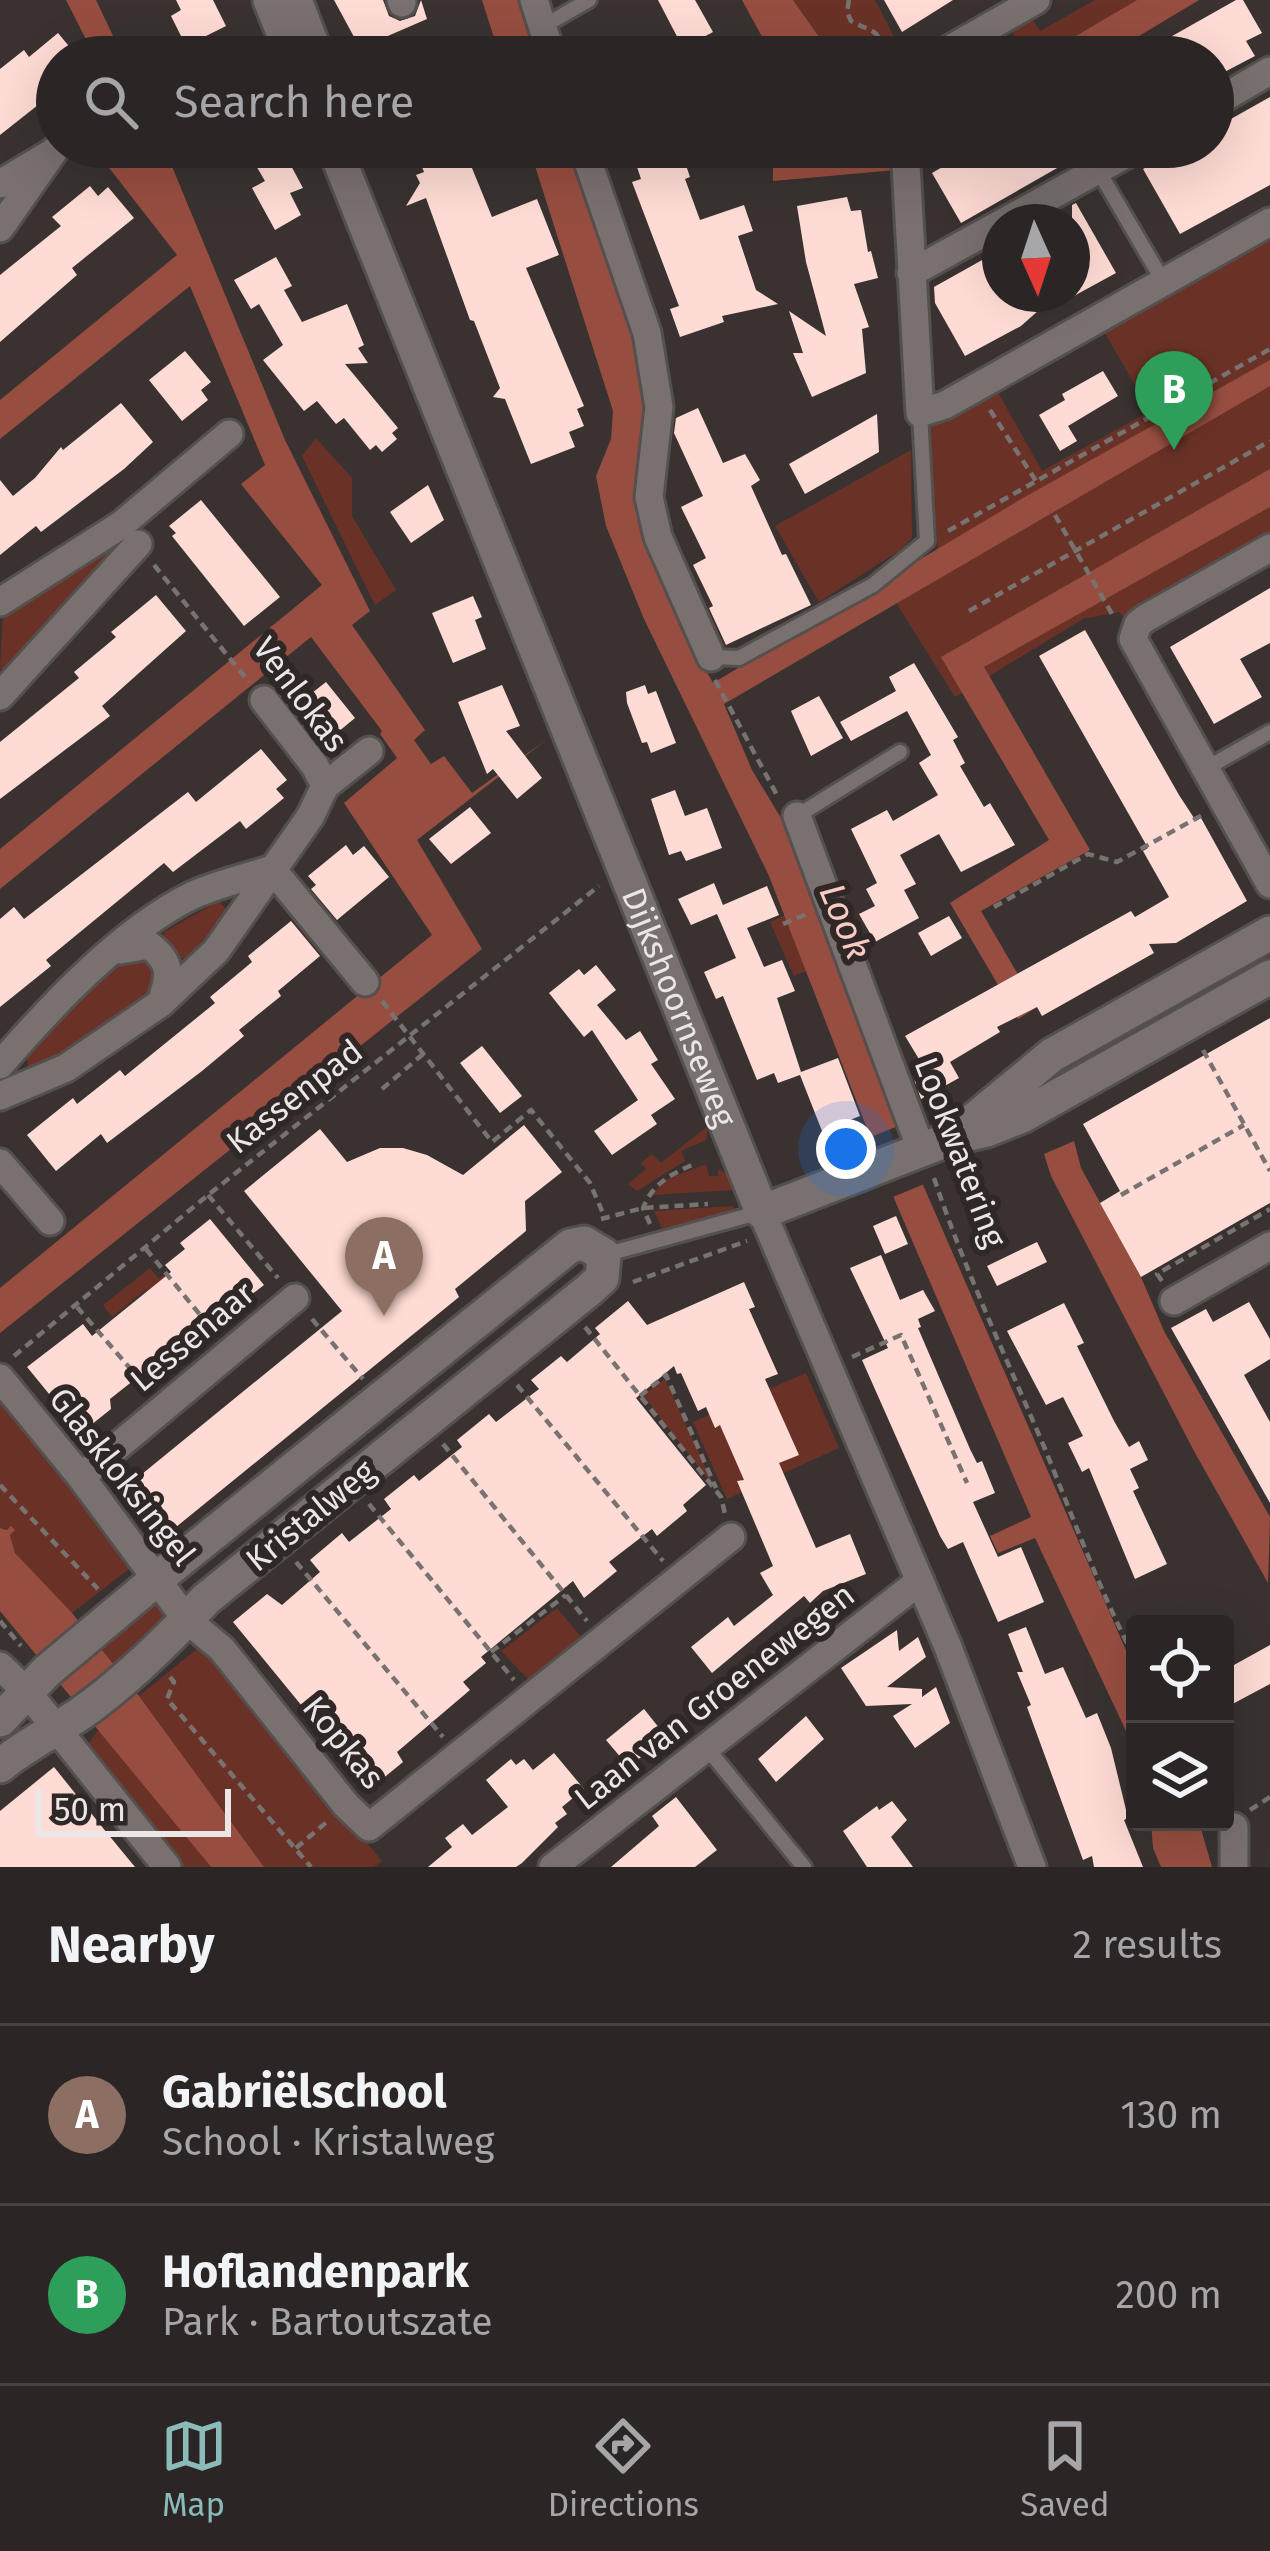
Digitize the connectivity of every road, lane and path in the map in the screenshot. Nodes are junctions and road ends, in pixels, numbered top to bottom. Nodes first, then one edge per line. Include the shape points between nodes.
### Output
1 (270, 0) edge
2 (295, 0) edge
3 (589, 0) edge
4 (849, 0) edge
5 (1036, 0) edge
6 (538, 14) edge
7 (284, 36) edge
8 (309, 36) edge
9 (882, 36) edge
10 (973, 36) edge
11 (1270, 71) edge
12 (1234, 92) edge
13 (36, 162) edge
14 (43, 168) edge
15 (342, 168) edge
16 (590, 168) edge
17 (906, 168) edge
18 (1102, 168) edge
19 (1098, 170) junction
20 (0, 184) edge
21 (1036, 204) edge
22 (1270, 222) edge
23 (0, 228) edge
24 (982, 234) edge
25 (911, 273) junction
26 (1163, 281) junction
27 (1270, 349) edge
28 (976, 388) junction
29 (920, 413) junction
30 (229, 434) dead end
31 (1270, 441) edge
32 (1036, 481) junction
33 (1055, 515) dead end
34 (927, 541) junction
35 (137, 544) junction
36 (1270, 548) edge
37 (1077, 554) junction
38 (0, 602) edge
39 (969, 611) dead end
40 (1112, 614) dead end
41 (712, 666) junction
42 (0, 696) edge
43 (264, 700) joint
44 (1270, 732) edge
45 (369, 751) dead end
46 (900, 752) dead end
47 (1205, 769) junction
48 (325, 786) junction
49 (1225, 802) junction
50 (797, 816) junction
51 (622, 867) junction
52 (272, 869) junction
53 (1270, 884) edge
54 (994, 907) dead end
55 (1270, 933) edge
56 (113, 951) junction
57 (1270, 977) edge
58 (365, 982) dead end
59 (161, 1003) junction
60 (397, 1018) dead end
61 (409, 1035) junction
62 (1200, 1044) dead end
63 (423, 1054) junction
64 (0, 1065) edge
65 (1026, 1074) junction
66 (382, 1089) dead end
67 (0, 1096) edge
68 (1047, 1103) junction
69 (1244, 1125) junction
70 (930, 1148) junction
71 (0, 1163) edge
72 (692, 1165) dead end
73 (1270, 1171) edge
74 (1121, 1195) dead end
75 (709, 1204) dead end
76 (762, 1212) junction
77 (50, 1221) dead end
78 (145, 1248) junction
79 (599, 1250) junction
80 (1268, 1251) edge
81 (295, 1298) dead end
82 (1174, 1301) dead end
83 (76, 1306) junction
84 (581, 1323) dead end
85 (230, 1352) junction
86 (499, 1362) junction
87 (0, 1367) edge
88 (829, 1368) junction
89 (0, 1378) edge
90 (640, 1396) junction
91 (164, 1406) junction
92 (441, 1441) dead end
93 (81, 1477) junction
94 (967, 1483) dead end
95 (0, 1485) edge
96 (721, 1497) junction
97 (366, 1500) dead end
98 (731, 1537) joint
99 (292, 1557) dead end
100 (678, 1580) junction
101 (920, 1581) junction
102 (152, 1585) junction
103 (101, 1592) dead end
104 (566, 1595) junction
105 (182, 1626) junction
106 (602, 1640) junction
107 (1126, 1642) edge
108 (491, 1652) junction
109 (0, 1666) edge
110 (167, 1673) dead end
111 (37, 1682) junction
112 (530, 1698) junction
113 (0, 1720) edge
114 (68, 1720) junction
115 (706, 1748) junction
116 (458, 1756) junction
117 (0, 1766) edge
118 (316, 1831) dead end
119 (1234, 1831) edge
120 (295, 1849) junction
121 (167, 1867) edge
122 (311, 1867) edge
123 (553, 1867) edge
124 (804, 1867) edge
125 (1032, 1867) edge
126 (1234, 1867) edge

1 - 7 street
2 - 8 street
3 - 6 lane
4 - 9 path via 851,21
5 - 10 street
11 - 12 street
13 - 20 street
14 - 23 street
15 - 51 street, Dijkshoornseweg
16 - 41 street via 647,333 659,407 650,497 658,537
17 - 25 street
18 - 19 street
19 - 21 street
19 - 26 lane
22 - 26 street
24 - 25 street
25 - 29 street
26 - 28 street
27 - 32 path
28 - 29 street
28 - 32 path
29 - 34 lane
30 - 35 street
31 - 37 path
32 - 34 path
33 - 37 path
34 - 41 lane via 873,585
35 - 38 street
35 - 42 street
35 - 43 path, Venlokas
36 - 47 street via 1134,633
37 - 39 path
37 - 40 path
41 - 50 path via 778,797
43 - 48 street, Venlokas
44 - 47 lane
45 - 48 street, Venlokas
46 - 50 lane
47 - 49 street
48 - 52 street, Venlokas
49 - 53 street
49 - 54 path via 1117,862 1088,854
50 - 70 street, Lookwatering
51 - 61 path, Kassenpad
51 - 76 street, Dijkshoornseweg
52 - 56 street via 196,893
52 - 58 street
52 - 59 street, Venlokas via 216,951
55 - 65 street
56 - 59 street via 148,944 163,956 170,974
56 - 64 street
57 - 68 street
59 - 67 street, Venlokas via 66,1068
60 - 61 path
61 - 63 path
61 - 78 path, Kassenpad
62 - 69 path
63 - 66 path
63 - 79 path via 492,1142 531,1111 590,1183 605,1217
65 - 68 street
65 - 70 street
68 - 70 street
69 - 73 path
69 - 74 path
70 - 76 street
70 - 107 path, Lookwatering via 958,1249
71 - 77 street
72 - 75 path via 650,1191 643,1208
76 - 79 lane, Kristalweg
76 - 88 street, Dijkshoornseweg
78 - 83 path, Kassenpad
78 - 85 path
79 - 86 street, Kristalweg via 602,1278
79 - 102 street, Kristalweg via 570,1246
80 - 82 street
81 - 85 street, Lessenaar
83 - 87 path, Kassenpad
83 - 91 path
84 - 90 path
85 - 91 street, Lessenaar
86 - 100 path
86 - 105 street, Kristalweg
88 - 94 path via 902,1335
88 - 101 street, Dijkshoornseweg
89 - 93 street, Glaskloksingel
90 - 96 path
90 - 96 path via 666,1376
91 - 93 street, Lessenaar
92 - 104 path
93 - 102 street, Glaskloksingel
95 - 103 path
96 - 98 path
97 - 108 path
98 - 100 street, Kopkas
99 - 116 path
100 - 106 street, Kopkas
101 - 115 street, Laan van Groenewegen
101 - 125 street, Dijkshoornseweg
102 - 105 street, Glaskloksingel
102 - 111 street, Kristalweg
104 - 106 path
104 - 108 path
105 - 114 street, Kristalweg
105 - 116 street, Kopkas via 222,1649 369,1827
106 - 112 street, Kopkas
108 - 112 path
109 - 111 street
110 - 120 path via 173,1682 166,1700
111 - 113 street, Kristalweg
111 - 114 street
112 - 116 street, Kopkas
114 - 117 street, Kristalweg
114 - 121 street
115 - 123 street, Laan van Groenewegen
115 - 124 lane
118 - 120 path
119 - 126 street
120 - 122 path

